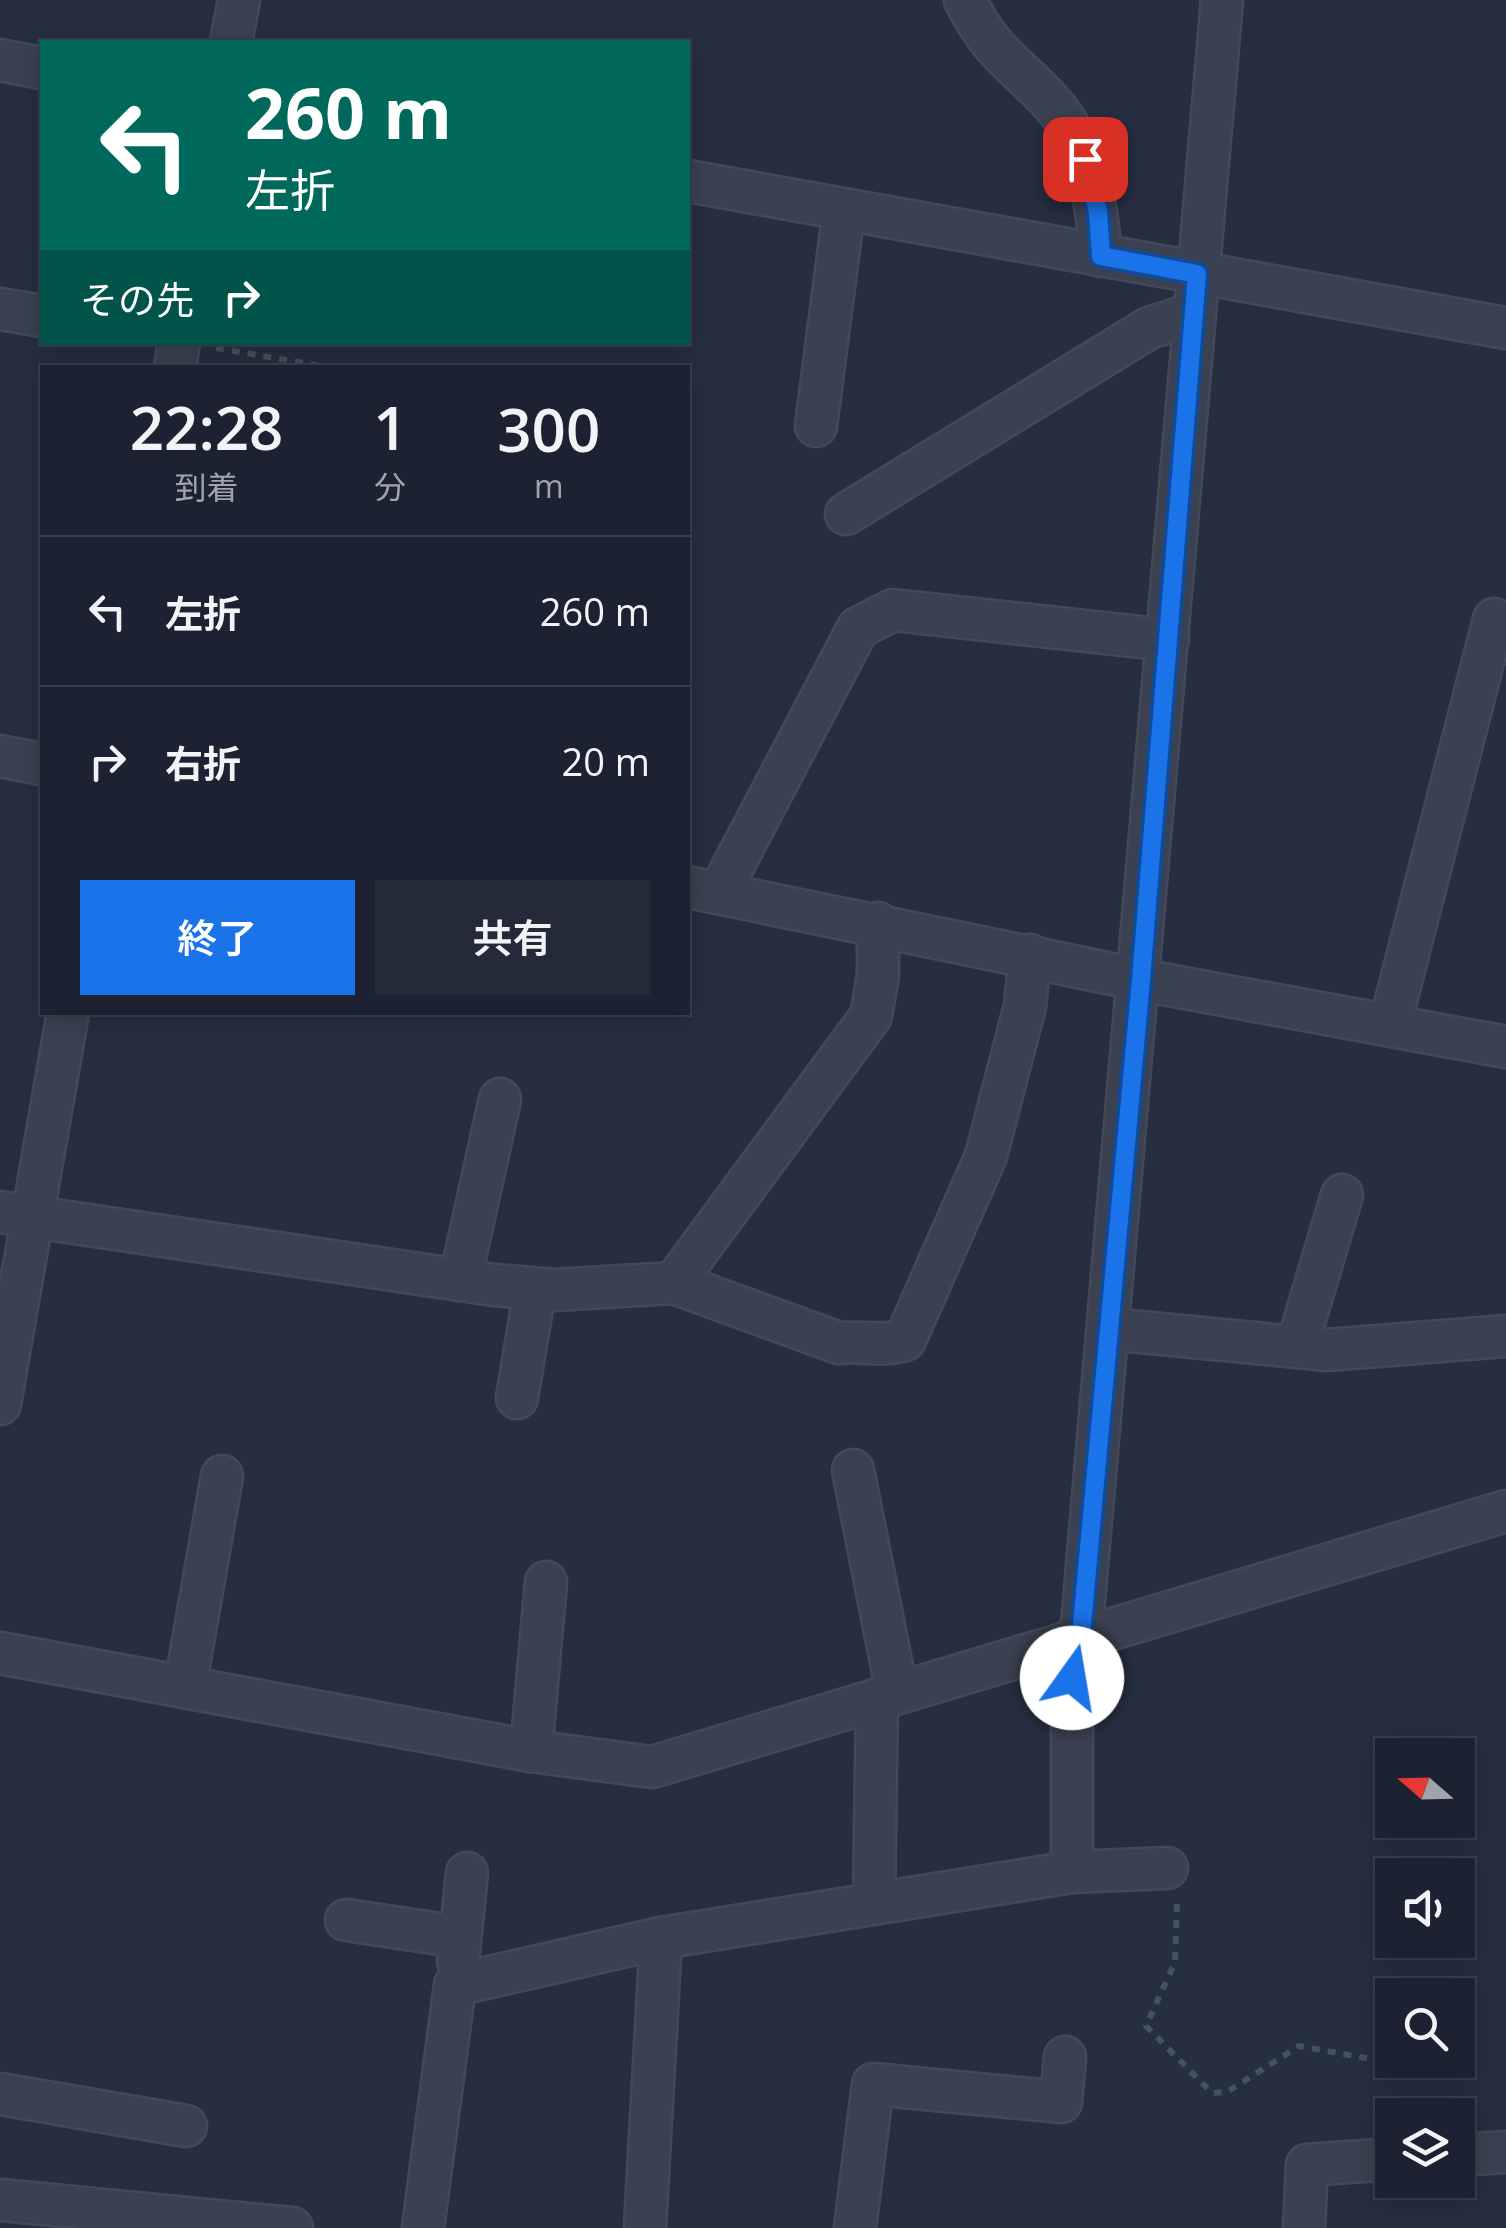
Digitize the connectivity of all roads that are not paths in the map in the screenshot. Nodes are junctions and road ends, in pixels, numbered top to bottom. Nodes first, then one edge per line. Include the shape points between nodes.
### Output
1 (239, 0) edge
2 (965, 0) edge
3 (1222, 0) edge
4 (231, 40) edge
5 (0, 60) edge
6 (40, 68) edge
7 (690, 181) edge
8 (844, 208) junction
9 (1101, 256) junction
10 (1197, 274) junction
11 (0, 309) edge
12 (1194, 314) junction
13 (40, 316) edge
14 (1506, 328) edge
15 (816, 426) dead end
16 (846, 514) dead end
17 (1494, 619) dead end
18 (1168, 640) junction
19 (0, 756) edge
20 (40, 764) edge
21 (703, 890) edge
22 (878, 923) junction
23 (1030, 955) junction
24 (1141, 980) junction
25 (67, 1015) edge
26 (1390, 1024) junction
27 (1506, 1047) edge
28 (500, 1099) dead end
29 (1342, 1195) dead end
30 (17, 1215) edge
31 (460, 1280) junction
32 (674, 1283) junction
33 (536, 1289) junction
34 (1109, 1330) junction
35 (1506, 1336) edge
36 (1298, 1346) junction
37 (517, 1398) dead end
38 (0, 1404) edge
39 (852, 1470) dead end
40 (222, 1476) dead end
41 (1506, 1511) edge
42 (546, 1582) dead end
43 (1076, 1637) junction
44 (0, 1653) edge
45 (184, 1687) junction
46 (887, 1696) junction
47 (530, 1751) junction
48 (1166, 1868) road end
49 (1072, 1872) junction
50 (467, 1873) dead end
51 (874, 1902) junction
52 (346, 1920) dead end
53 (460, 1937) junction
54 (661, 1938) junction
55 (455, 1985) junction
56 (1066, 2057) dead end
57 (0, 2094) edge
58 (186, 2126) dead end
59 (1506, 2152) edge
60 (1475, 2154) edge
61 (1375, 2160) edge
62 (0, 2200) edge
63 (292, 2228) edge
64 (423, 2228) edge
65 (645, 2228) edge
66 (855, 2228) edge
67 (1304, 2228) edge

1 - 4 street
2 - 9 street via 998,55 1047,98 1071,130 1092,186
3 - 10 street
5 - 6 street
7 - 8 street
8 - 9 street
8 - 15 street
9 - 10 street
10 - 12 street
10 - 14 street
11 - 13 street
12 - 16 street via 1149,328
12 - 18 street
17 - 26 street
18 - 21 street via 893,610 858,628
18 - 24 street
19 - 20 street
21 - 22 street
22 - 23 street
22 - 32 street via 871,1016
23 - 24 street
23 - 32 street via 1025,1006 986,1156 905,1340 886,1346 839,1343
24 - 26 street
24 - 34 street
25 - 30 street
26 - 27 street
28 - 31 street
29 - 36 street
30 - 31 street
30 - 38 street
31 - 33 street
32 - 33 street
33 - 37 street
34 - 36 street
34 - 43 street
35 - 36 street via 1328,1350
39 - 46 street
40 - 45 street
41 - 43 street
42 - 47 street
43 - 46 street
43 - 49 street
44 - 45 street
45 - 47 street
46 - 47 street via 652,1767
46 - 51 street
48 - 49 street
49 - 51 street
50 - 53 street
51 - 54 street
52 - 53 street
53 - 55 street
54 - 55 street
54 - 65 street
55 - 64 street
56 - 66 street via 1061,2102 874,2084
57 - 58 street
59 - 60 street
61 - 67 street via 1307,2164
62 - 63 street

